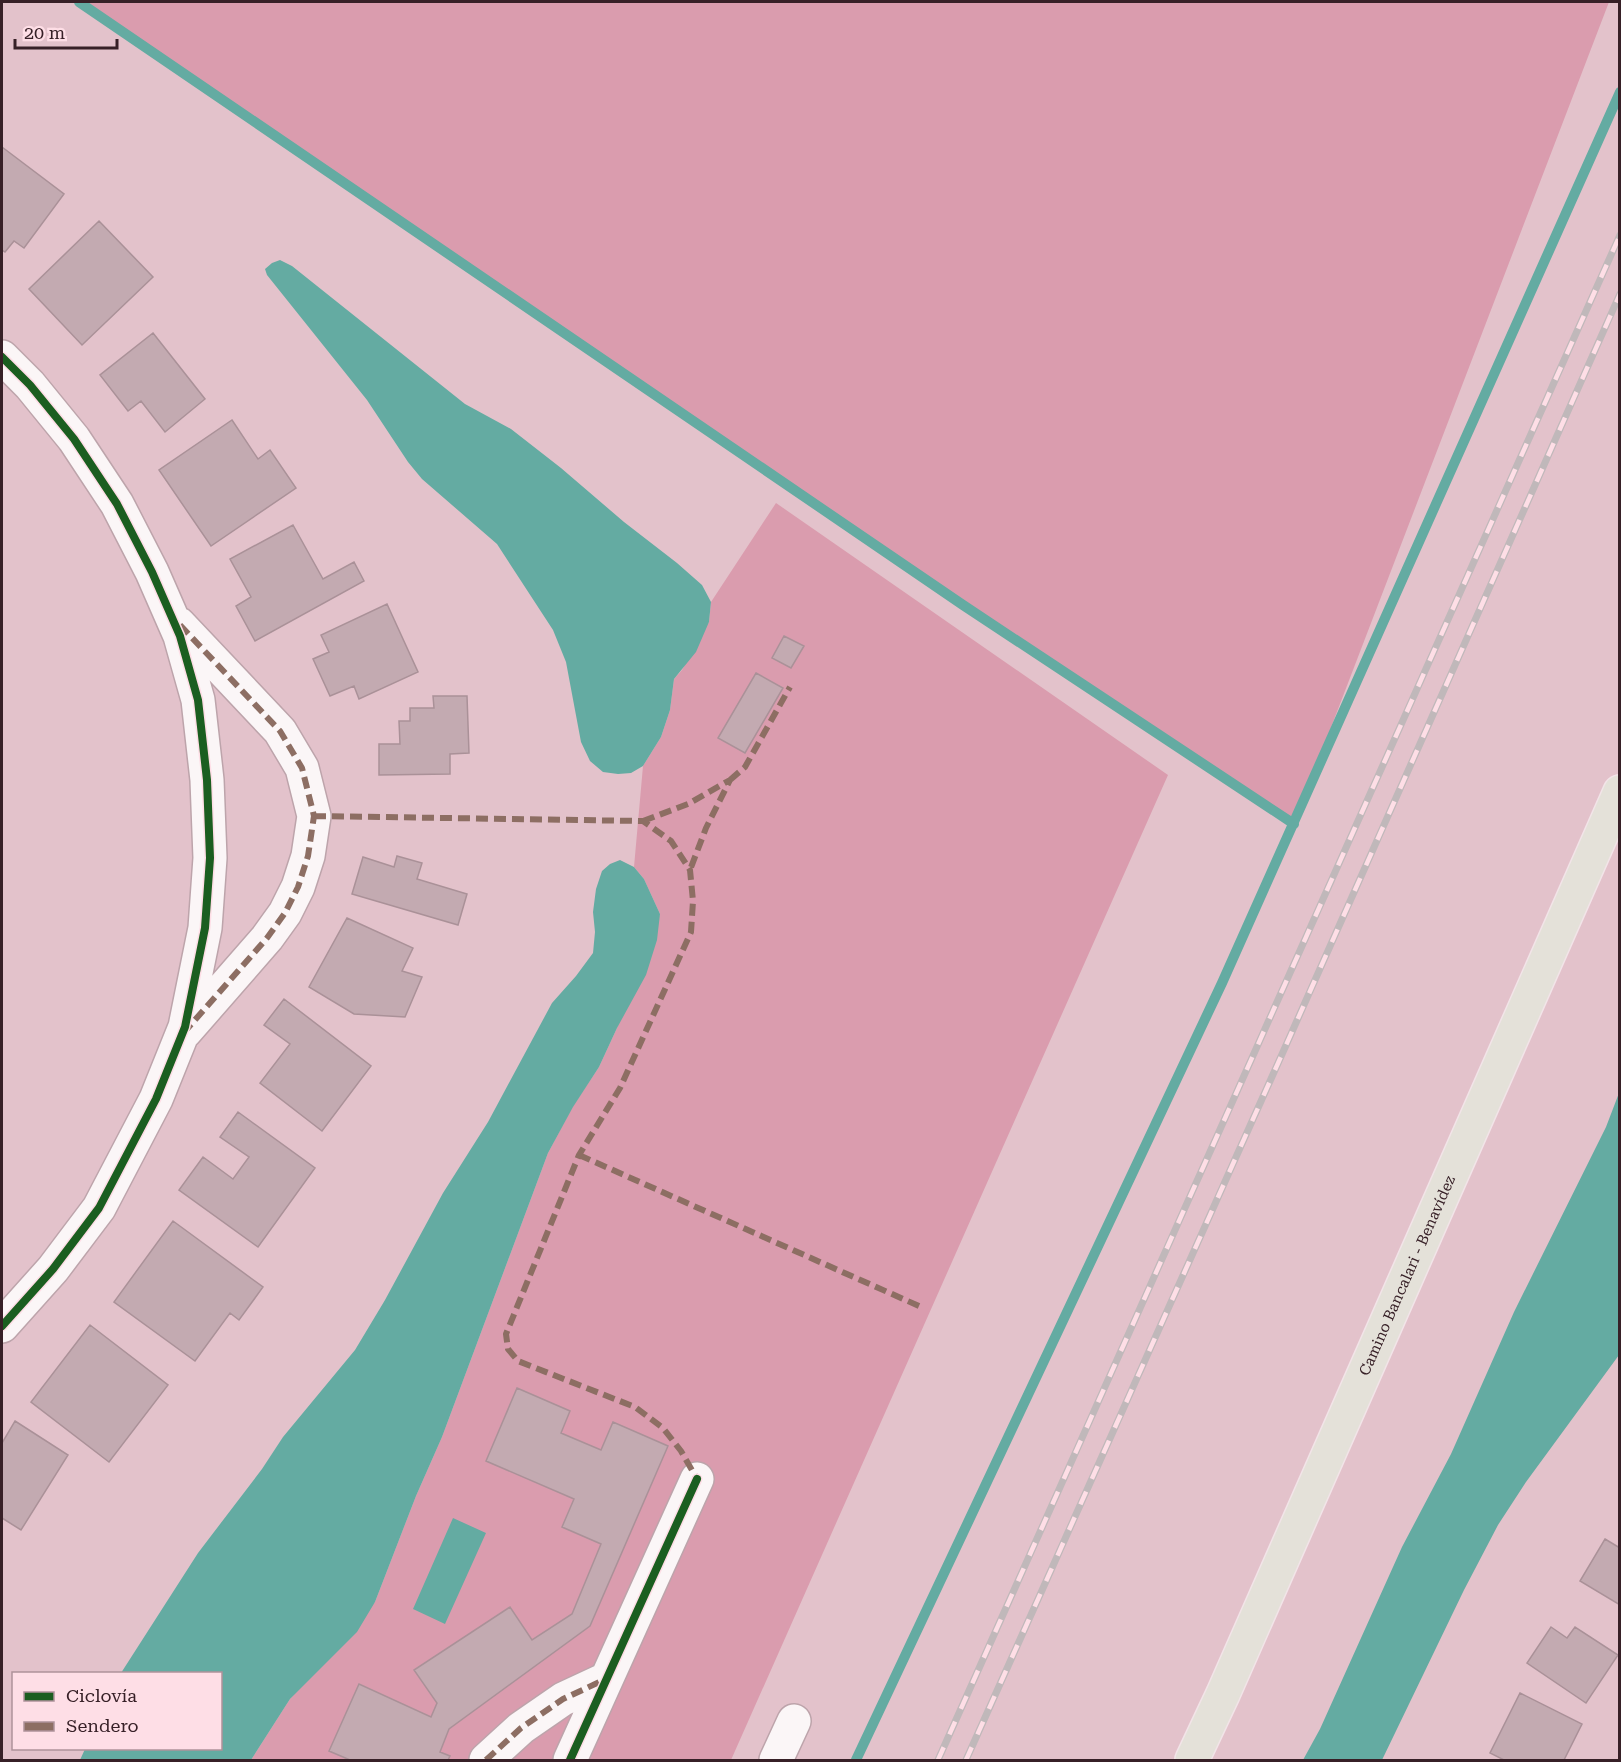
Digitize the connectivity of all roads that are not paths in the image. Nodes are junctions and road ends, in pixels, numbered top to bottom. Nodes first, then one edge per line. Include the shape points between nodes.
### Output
1 (2, 357) edge
2 (171, 616) junction
3 (1620, 792) edge
4 (182, 1035) junction
5 (2, 1326) edge
6 (697, 1479) dead end
7 (606, 1679) junction
8 (794, 1721) dead end
9 (486, 1761) edge
10 (570, 1761) edge
11 (776, 1761) edge
12 (1192, 1761) edge

1 - 2 street via 74,439 111,495
2 - 4 street via 198,700 210,858 205,928
2 - 4 street via 280,730 302,768 314,816 308,856 285,913
3 - 12 main road, Camino Bancalari - Benavídez
4 - 5 street via 156,1099 99,1208 53,1269
6 - 7 street
7 - 9 street via 563,1699 521,1728
7 - 10 street
8 - 11 street

